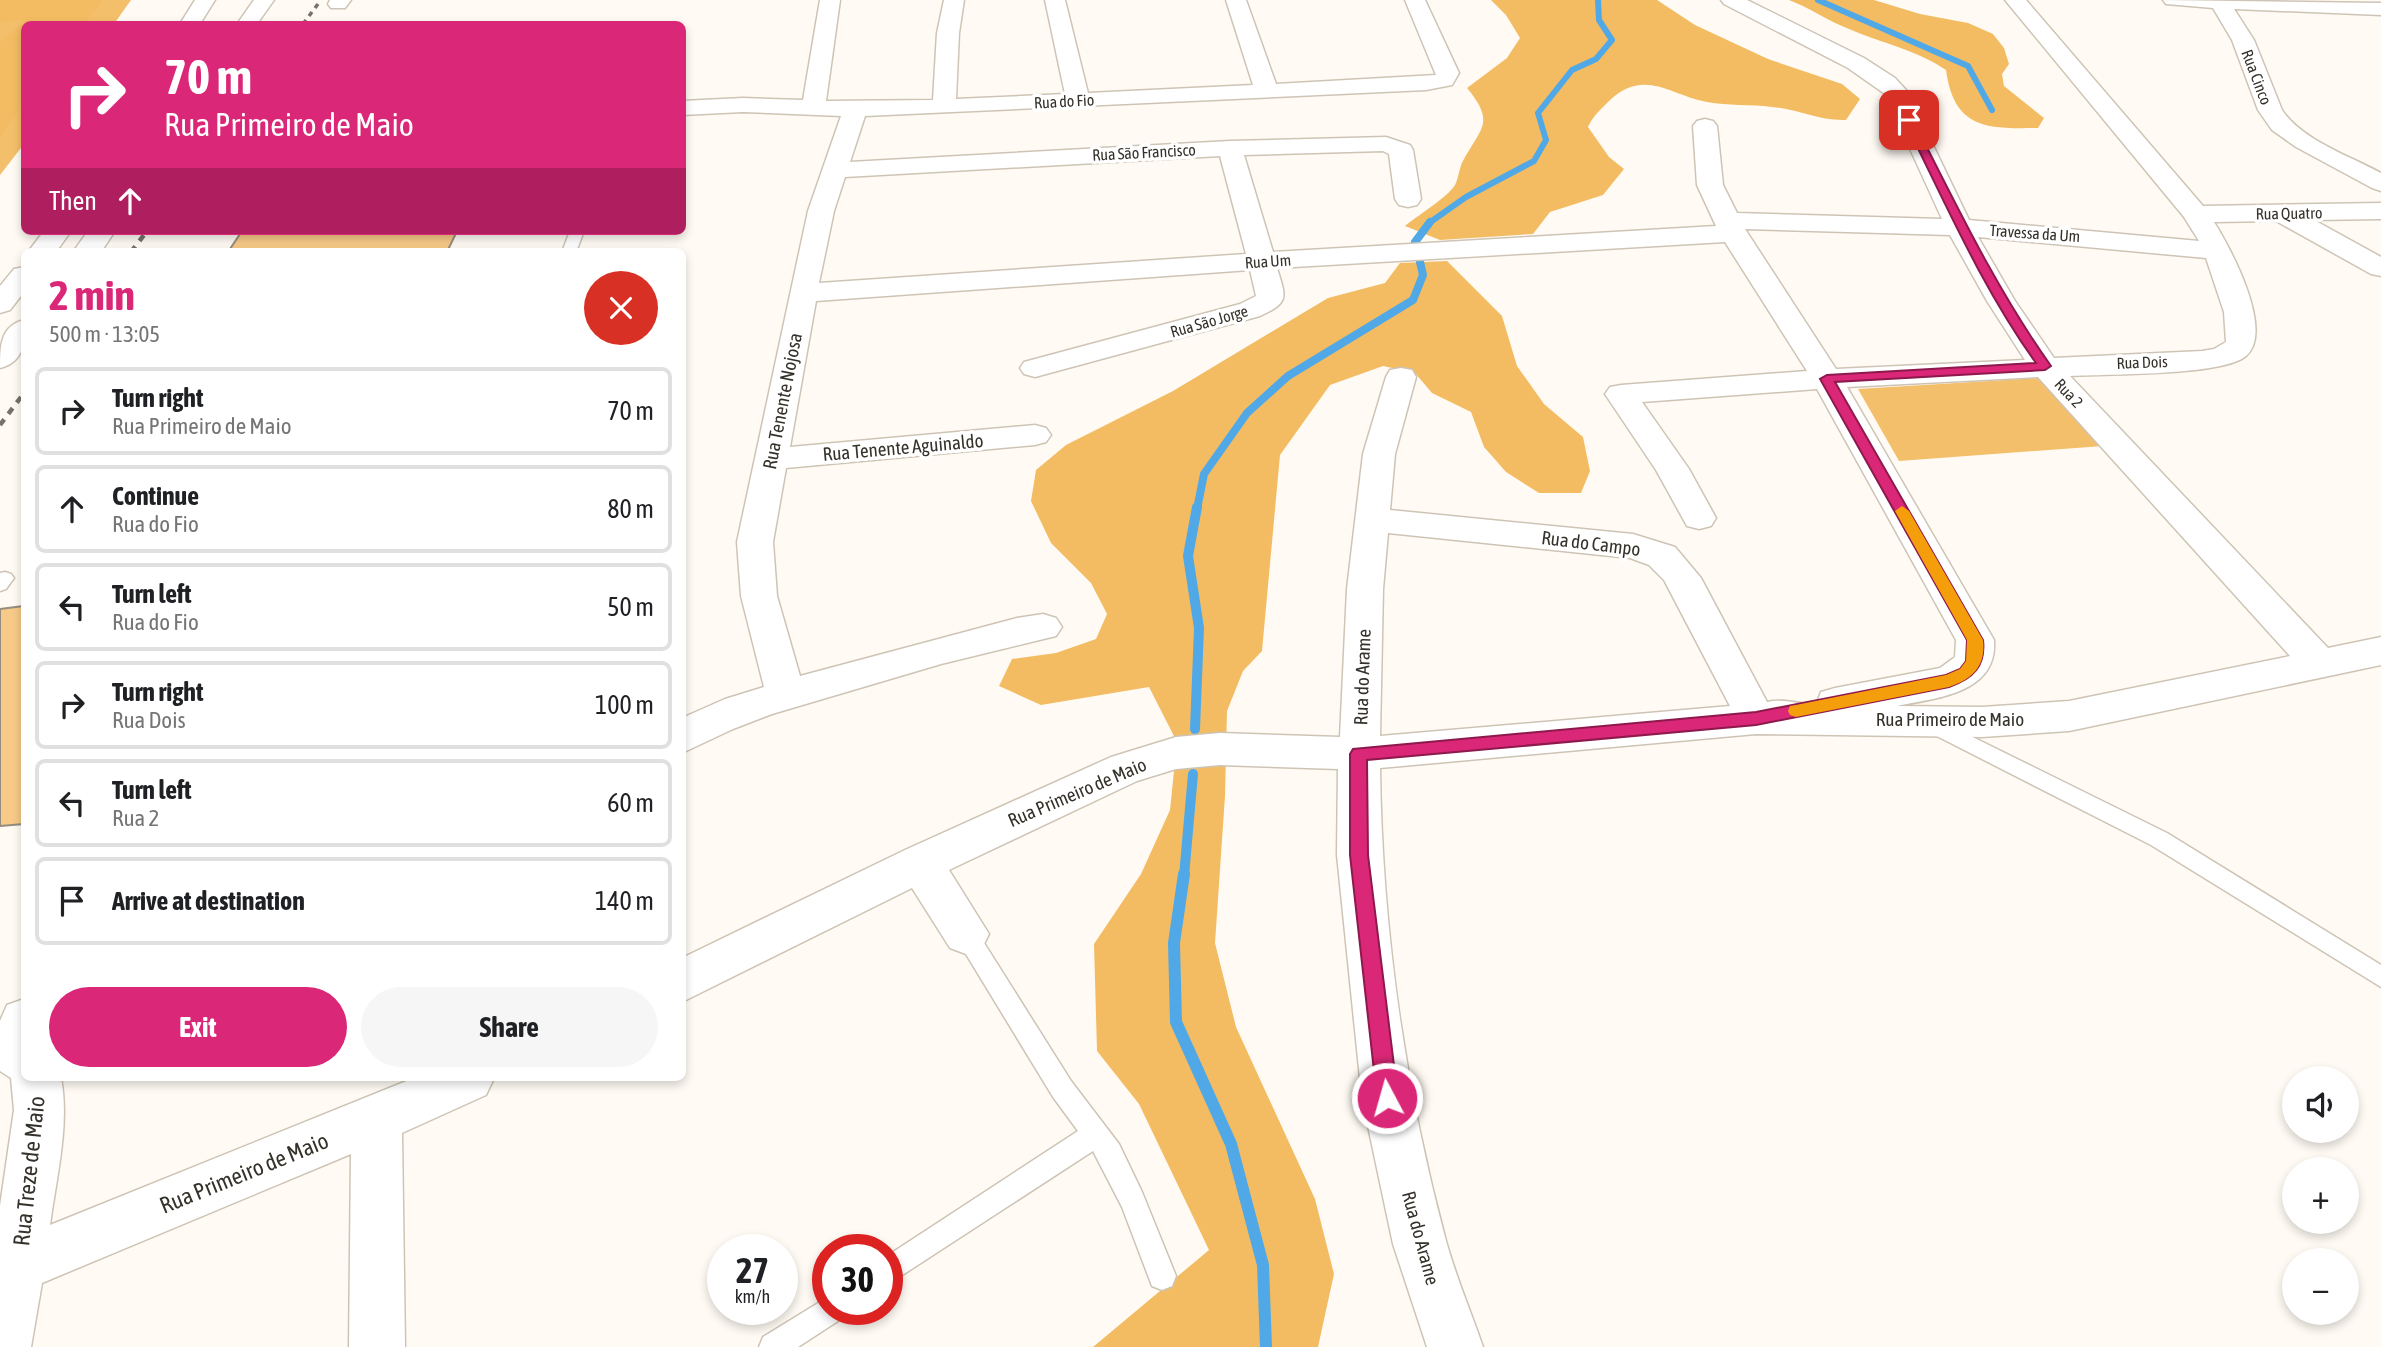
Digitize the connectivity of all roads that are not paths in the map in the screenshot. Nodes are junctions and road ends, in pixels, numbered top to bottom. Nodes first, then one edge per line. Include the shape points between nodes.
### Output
1 (205, 0) edge
2 (264, 0) edge
3 (830, 0) edge
4 (954, 0) edge
5 (1055, 0) edge
6 (1236, 0) edge
7 (1415, 0) edge
8 (1731, 0) edge
9 (2015, 0) edge
10 (2173, 0) edge
11 (2218, 1) edge
12 (2381, 9) edge
13 (192, 21) edge
14 (249, 21) edge
15 (1266, 89) junction
16 (1078, 100) junction
17 (814, 106) junction
18 (944, 107) junction
19 (686, 108) edge
20 (855, 109) junction
21 (1173, 122) junction
22 (1705, 126) dead end
23 (1230, 148) junction
24 (836, 170) junction
25 (2381, 183) edge
26 (1408, 199) dead end
27 (2381, 211) edge
28 (2196, 214) junction
29 (2283, 214) junction
30 (1730, 227) junction
31 (1961, 227) junction
32 (2217, 251) junction
33 (1262, 261) junction
34 (2381, 268) edge
35 (21, 279) edge
36 (803, 293) junction
37 (0, 304) edge
38 (21, 333) edge
39 (0, 359) edge
40 (2045, 366) junction
41 (1035, 368) dead end
42 (1401, 377) dead end
43 (1827, 379) junction
44 (1035, 435) dead end
45 (771, 459) junction
46 (1699, 518) dead end
47 (1372, 520) junction
48 (1043, 626) dead end
49 (2381, 651) edge
50 (2320, 664) junction
51 (786, 696) junction
52 (1756, 719) junction
53 (1924, 722) junction
54 (686, 735) edge
55 (1359, 754) junction
56 (920, 863) junction
57 (966, 934) joint
58 (2381, 977) edge
59 (686, 980) edge
60 (35, 1081) edge
61 (462, 1081) edge
62 (377, 1119) junction
63 (1097, 1134) junction
64 (903, 1261) edge
65 (19, 1265) junction
66 (1162, 1276) dead end
67 (812, 1321) edge
68 (3, 1347) edge
69 (377, 1347) edge
70 (773, 1347) edge
71 (1455, 1347) edge

1 - 13 main road
2 - 14 main road
3 - 17 main road
4 - 18 main road
5 - 16 main road
6 - 15 main road
7 - 15 main road, Rua do Fio via 1448,73 1444,80
8 - 31 main road, Rua 2 via 1887,83
9 - 28 main road, Rua Dois
10 - 11 main road
11 - 12 main road
11 - 25 main road, Rua Cinco via 2243,40 2280,125
15 - 21 main road, Rua do Fio
16 - 18 main road, Rua do Fio
16 - 21 main road, Rua do Fio
17 - 19 main road, Rua do Fio
17 - 20 main road, Rua do Fio
18 - 20 main road, Rua do Fio
20 - 24 main road, Rua Tenente Nojosa
21 - 23 main road, Rua São Francisco
21 - 24 main road, Rua São Francisco
22 - 30 main road via 1710,185
23 - 26 main road, Rua São Francisco via 1393,145 1404,159
23 - 33 main road, Rua São Jorge
24 - 36 main road, Rua Tenente Nojosa via 821,211
27 - 29 main road, Rua Quatro
28 - 29 main road, Rua Quatro
28 - 32 main road, Rua Dois
29 - 34 main road
30 - 31 main road, Travessa da Um
30 - 33 main road, Rua Um
30 - 43 main road
31 - 32 main road, Travessa da Um
31 - 40 main road, Rua 2 via 2017,328
32 - 40 main road, Rua Dois via 2242,333 2234,351 2202,360
33 - 36 main road, Rua Um
33 - 41 main road, Rua São Jorge via 1271,295 1261,306
35 - 37 main road
36 - 45 main road, Rua Tenente Nojosa
38 - 39 main road
40 - 43 main road, Rua Dois
40 - 50 main road, Rua 2
42 - 47 main road, Rua do Arame via 1379,454
43 - 46 main road, Rua Dois via 1621,394
43 - 52 main road via 1975,640 1977,652 1974,664 1949,681
44 - 45 main road, Rua Tenente Aguinaldo
45 - 51 main road, Rua Tenente Nojosa via 755,542 759,596
47 - 52 main road, Rua do Campo via 1633,546 1662,556 1688,587
47 - 55 main road, Rua do Arame
48 - 51 main road via 992,636
49 - 50 main road, Rua Primeiro de Maio
50 - 53 main road, Rua Primeiro de Maio via 2069,716
51 - 54 main road via 703,724
52 - 53 main road, Rua Primeiro de Maio
52 - 55 main road, Rua Primeiro de Maio
53 - 58 lane via 2159,839
55 - 56 main road, Rua Primeiro de Maio via 1220,749 1176,753 1125,768
55 - 71 main road, Rua do Arame via 1359,855 1387,1098 1420,1244
56 - 57 main road
56 - 59 main road, Rua Primeiro de Maio
57 - 63 lane via 1062,1088
60 - 65 main road, Rua Treze de Maio via 39,1089
61 - 62 main road, Rua Primeiro de Maio
62 - 65 main road, Rua Primeiro de Maio
62 - 69 main road
63 - 64 lane
63 - 66 lane via 1133,1201
65 - 68 main road, Rua Treze de Maio
67 - 70 lane

